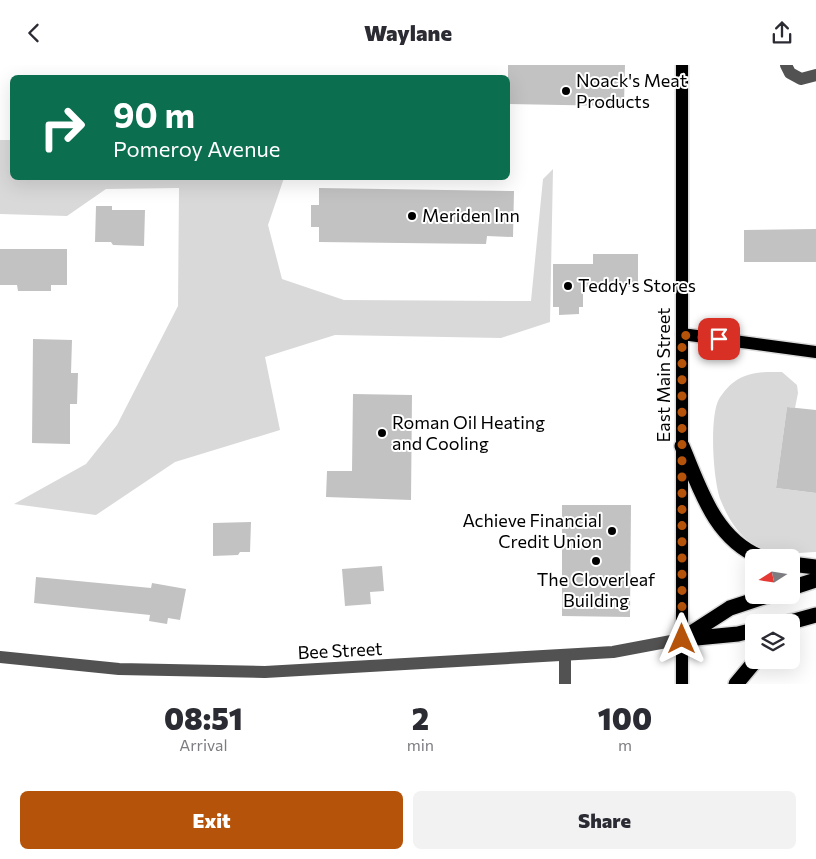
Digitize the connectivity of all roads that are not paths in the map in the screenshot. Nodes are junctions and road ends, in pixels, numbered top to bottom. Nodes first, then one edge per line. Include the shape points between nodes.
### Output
1 (682, 65) edge
2 (786, 65) edge
3 (816, 75) edge
4 (682, 335) junction
5 (816, 352) edge
6 (682, 446) junction
7 (745, 551) edge
8 (800, 565) edge
9 (816, 567) edge
10 (816, 580) edge
11 (800, 585) edge
12 (745, 603) edge
13 (816, 617) edge
14 (800, 620) edge
15 (800, 627) edge
16 (745, 633) edge
17 (682, 639) junction
18 (565, 655) junction
19 (0, 657) edge
20 (748, 669) edge
21 (564, 684) edge
22 (682, 684) edge
23 (736, 684) edge

1 - 4 main road, East Main Street
2 - 3 street via 790,73 801,79
4 - 5 main road
4 - 6 main road, East Main Street
6 - 7 highway via 721,529
6 - 17 main road, East Main Street
8 - 9 highway
10 - 11 highway
12 - 17 highway via 730,608
13 - 14 highway
13 - 15 highway
16 - 17 highway
17 - 18 street, Bee Street via 638,649
17 - 22 main road, East Main Street
18 - 19 street, Bee Street via 347,668 210,672 119,669
18 - 21 street
20 - 23 highway

